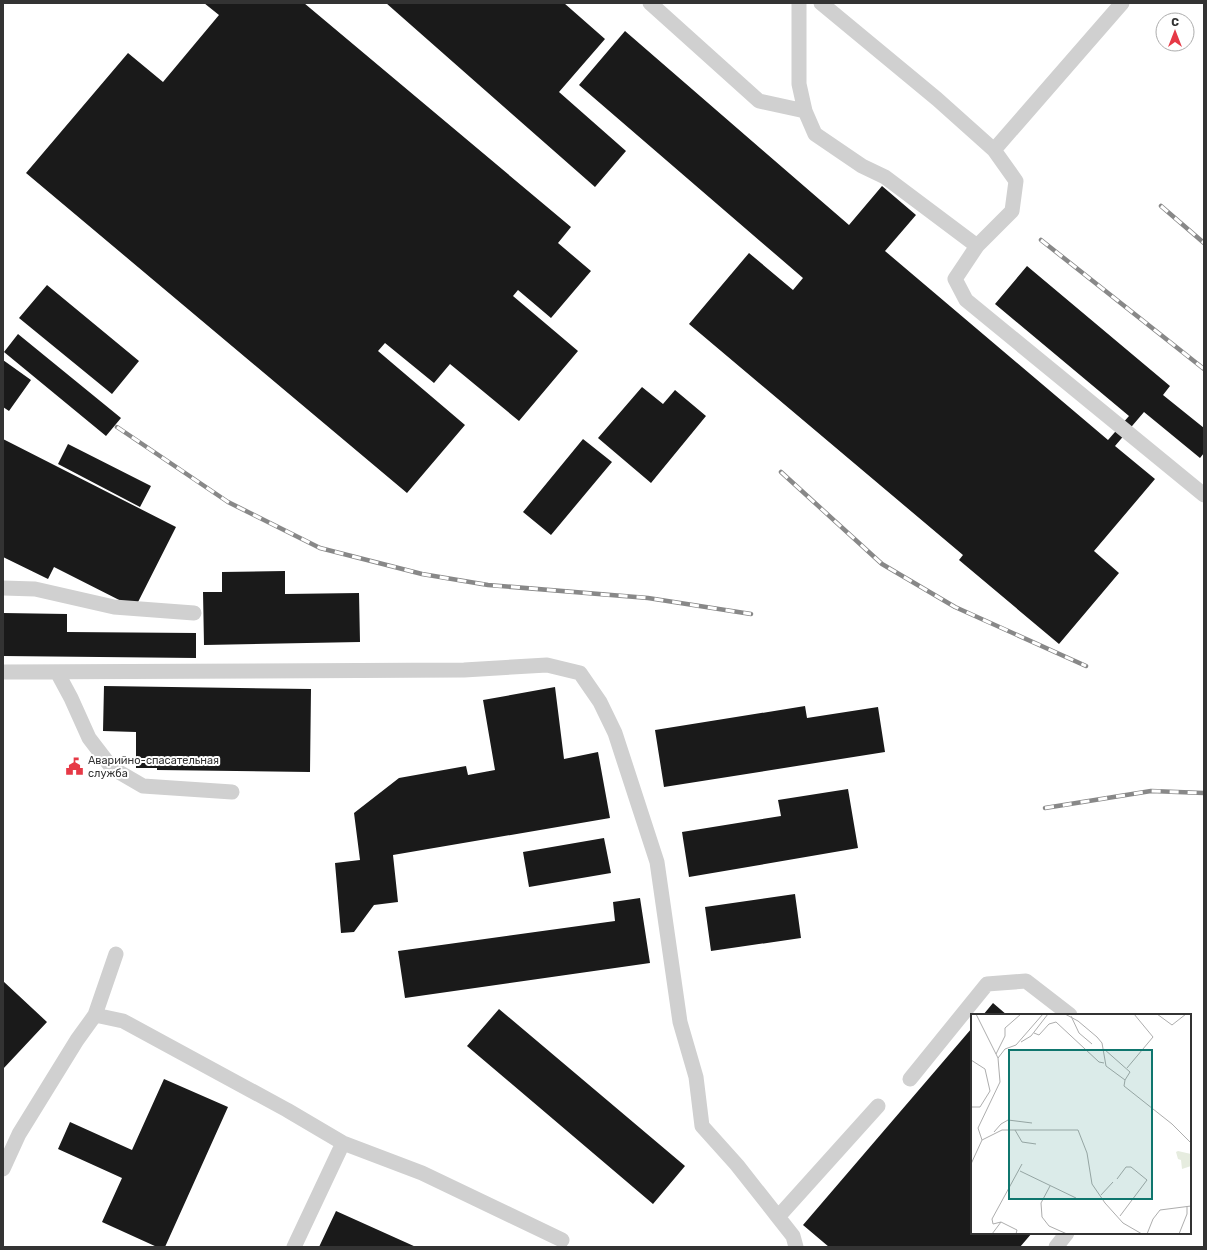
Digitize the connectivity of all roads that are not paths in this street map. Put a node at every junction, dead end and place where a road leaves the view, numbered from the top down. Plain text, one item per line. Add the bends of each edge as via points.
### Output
1 (650, 3) edge
2 (799, 3) edge
3 (821, 3) edge
4 (1122, 3) edge
5 (805, 111) junction
6 (994, 150) junction
7 (977, 246) junction
8 (1204, 495) edge
9 (3, 588) edge
10 (194, 613) dead end
11 (3, 672) edge
12 (57, 672) junction
13 (232, 792) dead end
14 (116, 954) dead end
15 (1069, 1014) edge
16 (95, 1015) junction
17 (910, 1079) dead end
18 (878, 1106) dead end
19 (343, 1143) junction
20 (3, 1169) edge
21 (778, 1217) junction
22 (1066, 1234) edge
23 (562, 1240) dead end
24 (294, 1247) edge
25 (796, 1247) edge
26 (1056, 1247) edge

1 - 5 lane via 759,101
2 - 5 lane via 799,84
3 - 6 lane via 937,98
4 - 6 lane
5 - 7 lane via 815,134 862,166 885,177
6 - 7 lane via 1016,181 1012,211
7 - 8 lane via 955,279 966,300
9 - 10 lane via 35,589 114,607
11 - 12 lane
12 - 13 lane via 88,738 112,768 143,786
12 - 21 lane via 464,670 547,665 580,673 600,702 615,732 657,862 680,1022 696,1077 702,1126
14 - 16 lane
15 - 17 lane via 1026,981 987,984
16 - 19 lane via 122,1021
16 - 20 lane via 19,1134
18 - 21 lane
19 - 23 lane via 422,1173
19 - 24 lane
21 - 25 lane via 793,1236
22 - 26 lane

